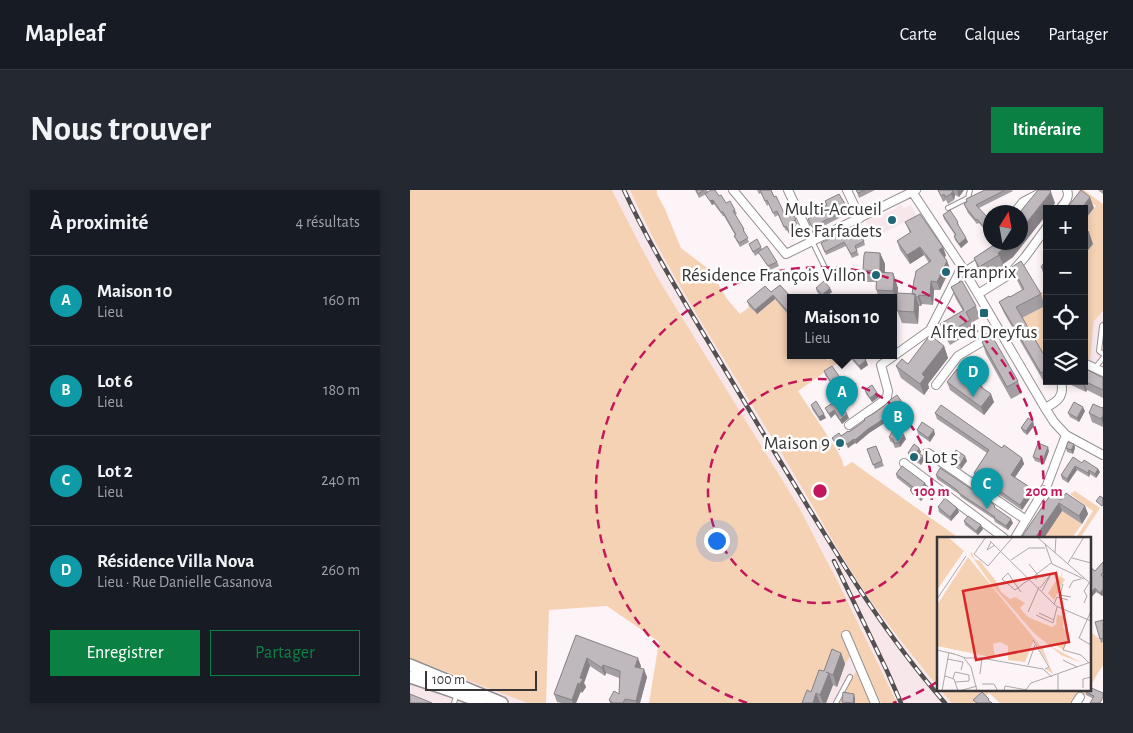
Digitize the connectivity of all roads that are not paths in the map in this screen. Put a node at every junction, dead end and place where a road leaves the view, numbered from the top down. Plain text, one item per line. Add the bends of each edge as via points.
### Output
1 (734, 190) edge
2 (788, 190) edge
3 (846, 190) edge
4 (970, 190) edge
5 (1046, 190) edge
6 (1067, 190) edge
7 (913, 191) edge
8 (1021, 205) edge
9 (1063, 205) edge
10 (948, 208) dead end
11 (860, 218) junction
12 (1043, 232) edge
13 (812, 242) junction
14 (989, 253) edge
15 (963, 270) junction
16 (829, 276) dead end
17 (978, 294) junction
18 (1103, 325) edge
19 (1000, 331) junction
20 (897, 354) edge
21 (1103, 354) edge
22 (1103, 358) edge
23 (891, 359) edge
24 (1088, 365) edge
25 (1094, 368) junction
26 (1103, 372) edge
27 (936, 385) dead end
28 (1062, 385) edge
29 (1045, 408) junction
30 (849, 426) dead end
31 (1066, 435) junction
32 (928, 453) dead end
33 (1103, 455) edge
34 (904, 463) dead end
35 (1026, 520) junction
36 (1003, 537) edge
37 (1016, 537) edge
38 (846, 635) dead end
39 (410, 665) edge
40 (410, 677) edge
41 (850, 677) dead end
42 (457, 694) edge
43 (483, 703) edge
44 (502, 703) edge
45 (836, 703) edge
46 (875, 703) edge

1 - 13 street via 786,254
2 - 13 street
3 - 11 street
4 - 10 lane via 968,198
5 - 8 street
6 - 9 street via 1068,198
7 - 11 street
7 - 15 street via 948,252
11 - 13 street
12 - 17 street via 1010,274
13 - 16 lane
14 - 15 street via 983,260
15 - 17 street
15 - 20 street via 930,330
17 - 19 street
18 - 21 lane via 1099,351
19 - 27 street via 958,356
19 - 29 street
22 - 25 lane
23 - 30 street via 881,366 887,397
24 - 25 street
25 - 26 street
28 - 29 street via 1059,398
29 - 31 street
31 - 33 street
31 - 35 street via 1047,486
32 - 35 street
34 - 36 street
35 - 37 street
38 - 46 street
39 - 42 main road
40 - 42 main road
41 - 45 lane
42 - 43 main road
42 - 44 main road

